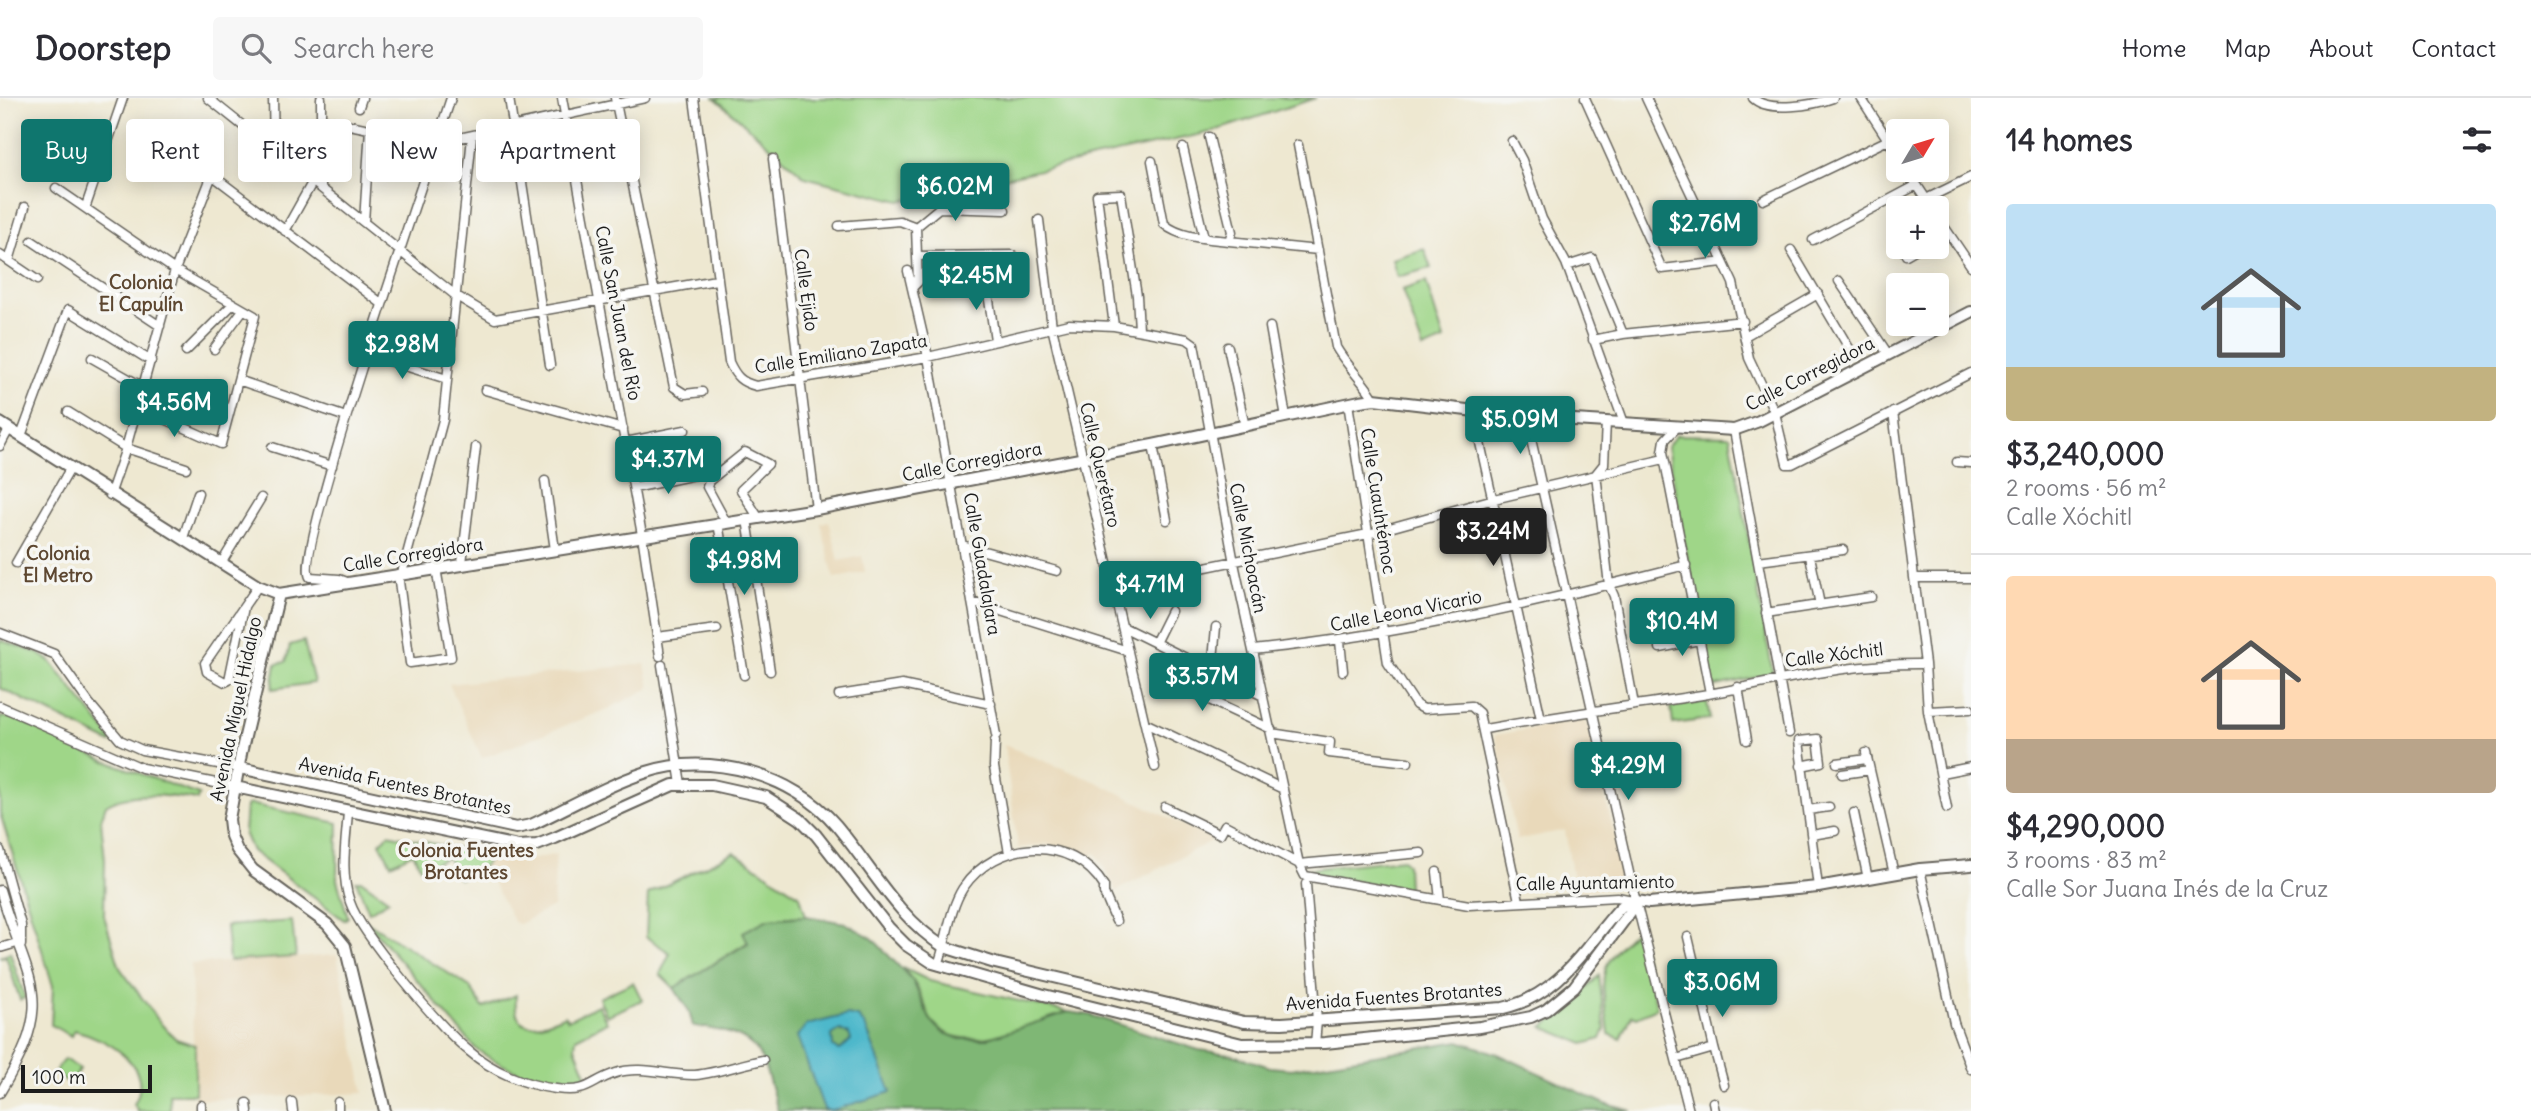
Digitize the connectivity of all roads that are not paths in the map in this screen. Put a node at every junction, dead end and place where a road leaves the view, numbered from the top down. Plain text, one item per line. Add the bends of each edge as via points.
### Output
1 (123, 98) edge
2 (208, 98) edge
3 (273, 98) edge
4 (321, 98) edge
5 (451, 98) edge
6 (509, 98) edge
7 (562, 98) edge
8 (645, 98) edge
9 (694, 98) edge
10 (1585, 98) edge
11 (1646, 98) edge
12 (1753, 98) edge
13 (1832, 98) edge
14 (1861, 98) edge
15 (615, 102) edge
16 (566, 117) junction
17 (273, 119) edge
18 (321, 119) edge
19 (444, 119) edge
20 (512, 119) edge
21 (557, 119) edge
22 (238, 121) edge
23 (476, 136) edge
24 (472, 137) junction
25 (1209, 137) dead end
26 (1886, 137) edge
27 (462, 139) edge
28 (1512, 141) dead end
29 (1886, 141) edge
30 (1298, 145) dead end
31 (1183, 148) dead end
32 (773, 159) dead end
33 (1152, 161) dead end
34 (1971, 177) edge
35 (367, 182) edge
36 (423, 182) edge
37 (522, 182) edge
38 (1915, 182) edge
39 (317, 183) joint
40 (1917, 185) junction
41 (56, 188) dead end
42 (1924, 196) edge
43 (1932, 196) edge
44 (1763, 200) dead end
45 (86, 206) junction
46 (25, 207) dead end
47 (1005, 210) dead end
48 (1039, 220) dead end
49 (364, 222) junction
50 (839, 226) dead end
51 (916, 228) junction
52 (285, 230) junction
53 (1949, 234) edge
54 (1204, 238) junction
55 (1813, 240) dead end
56 (32, 241) dead end
57 (1229, 241) junction
58 (1318, 250) junction
59 (1791, 250) dead end
60 (401, 251) junction
61 (0, 255) edge
62 (917, 256) junction
63 (1013, 256) dead end
64 (9, 261) junction
65 (1723, 262) junction
66 (1567, 266) junction
67 (1971, 266) edge
68 (176, 270) junction
69 (908, 271) dead end
70 (37, 280) dead end
71 (716, 280) junction
72 (986, 280) dead end
73 (1839, 281) dead end
74 (912, 288) junction
75 (655, 291) junction
76 (1818, 294) junction
77 (455, 295) junction
78 (599, 301) junction
79 (381, 303) junction
80 (233, 304) junction
81 (243, 310) junction
82 (541, 312) junction
83 (1971, 312) edge
84 (1743, 321) junction
85 (160, 326) junction
86 (1114, 326) junction
87 (1052, 327) junction
88 (1270, 327) dead end
89 (1139, 330) junction
90 (1623, 334) junction
91 (1745, 336) junction
92 (995, 340) junction
93 (1593, 340) junction
94 (1228, 347) dead end
95 (1196, 348) joint
96 (215, 349) dead end
97 (186, 351) dead end
98 (366, 354) junction
99 (1852, 354) dead end
100 (1888, 354) junction
101 (928, 357) junction
102 (92, 358) dead end
103 (151, 361) junction
104 (550, 365) dead end
105 (1971, 373) edge
106 (447, 379) junction
107 (802, 379) junction
108 (238, 380) junction
109 (144, 387) junction
110 (485, 390) dead end
111 (702, 392) dead end
112 (1374, 400) junction
113 (1348, 403) junction
114 (138, 407) junction
115 (1473, 411) junction
116 (68, 412) dead end
117 (1894, 412) junction
118 (1775, 413) junction
119 (346, 417) junction
120 (1286, 417) junction
121 (1526, 417) junction
122 (1606, 422) junction
123 (1624, 423) junction
124 (5, 426) edge
125 (1245, 427) junction
126 (1677, 427) junction
127 (623, 429) junction
128 (685, 430) dead end
129 (1734, 430) junction
130 (1211, 433) junction
131 (21, 436) junction
132 (626, 442) junction
133 (1153, 445) junction
134 (0, 446) edge
135 (272, 447) dead end
136 (476, 447) dead end
137 (127, 448) junction
138 (1082, 459) junction
139 (1664, 459) junction
140 (1957, 462) dead end
141 (1971, 463) edge
142 (332, 466) junction
143 (186, 468) dead end
144 (70, 469) junction
145 (1596, 474) junction
146 (695, 475) dead end
147 (545, 481) dead end
148 (951, 484) junction
149 (634, 488) junction
150 (1541, 488) junction
151 (198, 493) dead end
152 (110, 495) junction
153 (261, 498) dead end
154 (1494, 499) junction
155 (816, 509) junction
156 (753, 518) junction
157 (1167, 520) dead end
158 (722, 523) junction
159 (1368, 534) junction
160 (642, 535) junction
161 (183, 538) junction
162 (962, 545) junction
163 (555, 550) junction
164 (1843, 550) dead end
165 (1810, 556) junction
166 (1758, 561) junction
167 (222, 562) junction
168 (16, 563) dead end
169 (1234, 563) junction
170 (462, 564) junction
171 (1686, 565) junction
172 (436, 568) junction
173 (1057, 570) dead end
174 (400, 573) junction
175 (1915, 578) junction
176 (1971, 578) edge
177 (350, 583) junction
178 (1609, 585) junction
179 (258, 586) junction
180 (1113, 586) junction
181 (279, 594) junction
182 (1566, 595) junction
183 (1871, 597) dead end
184 (972, 602) junction
185 (1820, 605) junction
186 (244, 607) junction
187 (1515, 607) junction
188 (1171, 611) dead end
189 (1766, 613) junction
190 (1123, 627) junction
191 (1216, 627) dead end
192 (717, 629) dead end
193 (0, 633) edge
194 (1382, 633) junction
195 (657, 637) junction
196 (1699, 640) junction
197 (1340, 641) junction
198 (1155, 643) junction
199 (1660, 648) dead end
200 (1253, 650) junction
201 (1128, 651) junction
202 (1926, 664) junction
203 (770, 671) dead end
204 (1212, 671) junction
205 (1343, 671) dead end
206 (744, 675) dead end
207 (1156, 675) dead end
208 (1777, 678) junction
209 (1738, 687) junction
210 (1710, 693) junction
211 (839, 695) dead end
212 (1263, 696) junction
213 (991, 704) junction
214 (1634, 705) junction
215 (2, 708) edge
216 (1970, 709) edge
217 (1592, 710) junction
218 (1928, 712) junction
219 (1541, 719) junction
220 (1145, 723) junction
221 (1485, 729) junction
222 (1271, 731) junction
223 (1789, 733) dead end
224 (1747, 740) dead end
225 (1408, 762) dead end
226 (1838, 762) dead end
227 (678, 765) junction
228 (1801, 766) dead end
229 (1155, 767) dead end
230 (1971, 767) edge
231 (240, 768) junction
232 (1870, 770) junction
233 (1941, 773) junction
234 (1842, 774) dead end
235 (681, 784) junction
236 (235, 787) junction
237 (1283, 789) junction
238 (1165, 807) dead end
239 (1829, 807) dead end
240 (1947, 808) dead end
241 (427, 810) junction
242 (1808, 810) junction
243 (348, 812) junction
244 (1854, 813) dead end
245 (423, 827) junction
246 (1835, 831) dead end
247 (1812, 835) junction
248 (0, 850) edge
249 (1009, 852) junction
250 (1421, 853) dead end
251 (1299, 864) junction
252 (1971, 865) edge
253 (1920, 869) junction
254 (1437, 872) dead end
255 (1894, 874) junction
256 (1868, 878) junction
257 (1305, 880) junction
258 (1818, 887) junction
259 (0, 890) edge
260 (1440, 900) junction
261 (1636, 900) junction
262 (1519, 901) junction
263 (1116, 921) dead end
264 (1688, 937) dead end
265 (20, 945) junction
266 (944, 947) junction
267 (0, 948) edge
268 (938, 965) junction
269 (1494, 1009) junction
270 (1317, 1021) junction
271 (1496, 1025) junction
272 (1315, 1044) junction
273 (1714, 1048) junction
274 (1676, 1059) junction
275 (763, 1060) dead end
276 (1971, 1069) edge
277 (1724, 1085) dead end
278 (0, 1093) edge
279 (385, 1111) edge
280 (1689, 1111) edge

1 - 45 street
2 - 22 street
3 - 17 street
4 - 18 street
5 - 19 street
6 - 20 street
7 - 16 street, Calle San Juan del Río
8 - 15 street
9 - 71 street
10 - 65 street via 1662,269
11 - 65 street
12 - 13 street via 1761,104 1801,106
14 - 26 street
15 - 16 street
15 - 75 street
16 - 21 street
16 - 78 street, Calle San Juan del Río
23 - 24 street
24 - 27 street
24 - 77 street
25 - 57 street via 1232,232
28 - 66 street via 1542,219
29 - 44 street
30 - 58 street
31 - 54 street
32 - 107 street, Calle Ejido
33 - 54 street via 1164,224
34 - 43 street
35 - 49 street
36 - 60 street
37 - 82 street
38 - 40 street
39 - 49 street
39 - 52 street
40 - 42 street
40 - 55 street
41 - 45 street
45 - 68 street
46 - 64 street
47 - 51 street via 939,208
48 - 87 street, Calle Querétaro
49 - 60 street
50 - 51 street via 900,221
51 - 62 street
52 - 68 street via 212,175
52 - 79 street
53 - 67 street
54 - 57 street
56 - 85 street
57 - 58 street
58 - 112 street via 1336,347
59 - 76 street
60 - 77 street
60 - 79 street
61 - 64 street
62 - 63 street
62 - 74 street via 918,282
64 - 70 street
65 - 84 street
66 - 90 street via 1592,258
66 - 93 street
68 - 80 street
68 - 85 street
69 - 74 street, Calle Guadalajara
71 - 75 street
71 - 107 street, Calle Emiliano Zapata via 729,362 736,376 756,386
72 - 92 street
73 - 100 street
74 - 101 street, Calle Guadalajara
75 - 78 street
75 - 111 street via 674,387 685,394
76 - 91 street
76 - 99 street
77 - 82 street via 495,319
77 - 106 street
78 - 82 street
78 - 127 street, Calle San Juan del Río
79 - 98 street
80 - 81 street
80 - 97 street
81 - 96 street
81 - 108 street via 255,316
82 - 104 street
83 - 100 street, Calle Corregidora
84 - 90 street
84 - 91 street
85 - 103 street
86 - 87 street, Calle Emiliano Zapata
86 - 89 street, Calle Emiliano Zapata
86 - 89 street via 1097,195 1121,194
87 - 92 street, Calle Emiliano Zapata
87 - 138 street, Calle Querétaro
88 - 120 street
89 - 95 street, Calle Emiliano Zapata via 1187,339
90 - 93 street
91 - 118 street via 1753,369
92 - 101 street, Calle Emiliano Zapata
93 - 123 street
94 - 125 street
95 - 130 street, Calle Michoacán
98 - 106 street
98 - 119 street
100 - 118 street, Calle Corregidora
101 - 107 street, Calle Emiliano Zapata
101 - 148 street, Calle Guadalajara
102 - 109 street
103 - 109 street
103 - 131 street via 68,310
105 - 117 street
106 - 174 street via 443,420
107 - 155 street, Calle Ejido
108 - 114 street via 221,444
108 - 119 street
109 - 114 street
110 - 127 street
112 - 113 street, Calle Corregidora
112 - 115 street, Calle Corregidora
113 - 120 street, Calle Corregidora
113 - 159 street, Calle Cuauhtémoc
114 - 137 street
115 - 121 street, Calle Corregidora
115 - 154 street
116 - 137 street
117 - 118 street via 1792,464 1785,460
117 - 175 street
118 - 129 street, Calle Corregidora
119 - 142 street
120 - 125 street, Calle Corregidora
121 - 122 street, Calle Corregidora
121 - 150 street
122 - 123 street, Calle Corregidora
122 - 145 street via 1604,464
123 - 126 street, Calle Corregidora
124 - 131 street, Calle Corregidora
124 - 134 street
125 - 130 street, Calle Corregidora
126 - 129 street, Calle Corregidora
126 - 139 street via 1665,440
127 - 132 street, Calle San Juan del Río
128 - 132 street
129 - 166 street
130 - 133 street, Calle Corregidora
130 - 169 street, Calle Michoacán
131 - 144 street, Calle Corregidora
132 - 149 street, Calle San Juan del Río
133 - 138 street, Calle Corregidora
133 - 157 street
135 - 142 street
136 - 170 street
137 - 143 street
137 - 152 street
138 - 148 street, Calle Corregidora
138 - 180 street, Calle Querétaro
139 - 145 street
139 - 171 street
140 - 141 street
142 - 177 street via 307,574
144 - 152 street, Calle Corregidora
144 - 168 street
145 - 150 street
145 - 178 street
146 - 149 street
147 - 163 street
148 - 155 street, Calle Corregidora
148 - 162 street, Calle Guadalajara
149 - 160 street, Calle San Juan del Río
150 - 154 street
150 - 182 street
151 - 161 street
152 - 161 street, Calle Corregidora
153 - 167 street
154 - 159 street
154 - 187 street
155 - 156 street, Calle Corregidora
156 - 158 street, Calle Corregidora
156 - 158 street via 741,490 768,464 745,452 707,487
156 - 203 street
158 - 160 street, Calle Corregidora
158 - 206 street
159 - 169 street
159 - 194 street, Calle Cuauhtémoc
160 - 163 street, Calle Corregidora
160 - 195 street, Calle San Juan del Río
161 - 167 street, Calle Corregidora
162 - 173 street
162 - 184 street, Calle Guadalajara
163 - 170 street, Calle Corregidora
164 - 165 street
165 - 166 street
165 - 185 street
166 - 189 street
167 - 179 street, Calle Corregidora
169 - 180 street
169 - 200 street, Calle Michoacán
170 - 172 street, Calle Corregidora
171 - 178 street, Calle Leona Vicario
171 - 196 street
172 - 174 street, Calle Corregidora
172 - 174 street via 452,657 410,663
174 - 177 street, Calle Corregidora
175 - 176 street
175 - 202 street
177 - 181 street, Calle Corregidora
178 - 182 street, Calle Leona Vicario
178 - 214 street
179 - 181 street, Calle Corregidora
179 - 186 street
180 - 190 street, Calle Querétaro
181 - 231 street, Avenida Miguel Hidalgo
182 - 187 street, Calle Leona Vicario
182 - 217 street
183 - 185 street
184 - 201 street
184 - 213 street, Calle Guadalajara
185 - 189 street
186 - 186 street via 229,680 225,682 204,668
187 - 194 street, Calle Leona Vicario
187 - 219 street
188 - 198 street
189 - 208 street
190 - 198 street
190 - 201 street, Calle Querétaro
191 - 204 street
192 - 195 street
193 - 231 street, Avenida Fuentes Brotantes via 54,654 120,740 142,750
194 - 197 street, Calle Leona Vicario
194 - 221 street, Calle Cuauhtémoc via 1393,672 1416,705 1424,709 1471,706
195 - 227 street, Calle San Juan del Río
196 - 199 street
196 - 210 street
197 - 200 street, Calle Leona Vicario
197 - 205 street
198 - 204 street
200 - 212 street, Calle Michoacán
201 - 220 street, Calle Querétaro
202 - 208 street, Calle Xóchitl via 1874,663
202 - 218 street
204 - 212 street
207 - 222 street
208 - 209 street, Calle Xóchitl
208 - 223 street
209 - 210 street, Calle Xóchitl
209 - 224 street
210 - 214 street, Calle Xóchitl
211 - 213 street via 902,685
212 - 222 street, Calle Michoacán
213 - 249 street, Calle Guadalajara via 994,767
214 - 217 street, Calle Xóchitl
215 - 236 street, Avenida Fuentes Brotantes via 142,768
216 - 218 street
217 - 219 street, Calle Xóchitl
217 - 261 street
218 - 233 street
219 - 221 street, Calle Xóchitl
220 - 229 street, Calle Querétaro
220 - 237 street
221 - 262 street
222 - 225 street via 1330,743 1329,753
222 - 237 street, Calle Michoacán
226 - 232 street via 1867,756
227 - 235 street, Calle San Juan del Río
227 - 241 street, Avenida Fuentes Brotantes via 646,772 516,828
227 - 266 street, Avenida Fuentes Brotantes via 750,772 806,799 835,824 913,925
228 - 242 street
230 - 233 street
231 - 236 street, Avenida Miguel Hidalgo
231 - 241 street, Avenida Fuentes Brotantes
232 - 234 street
232 - 255 street
233 - 240 street
235 - 245 street, Avenida Fuentes Brotantes via 664,787 537,845 518,846
235 - 268 street, Avenida Fuentes Brotantes via 729,787 784,807 816,835 889,928
236 - 243 street, Avenida Fuentes Brotantes
236 - 279 street, Avenida Miguel Hidalgo via 229,819 242,860 327,924 345,946
237 - 251 street, Calle Michoacán
238 - 251 street via 1220,834 1225,825
239 - 242 street
241 - 245 street
242 - 247 street
243 - 245 street, Avenida Fuentes Brotantes
243 - 275 street via 344,881 356,916 440,1020 468,1051 494,1069 524,1081 574,1090 592,1087 616,1073 696,1075
244 - 256 street
246 - 247 street
247 - 258 street
248 - 265 street via 22,925
249 - 263 street via 1047,849 1080,859 1104,886
249 - 266 street via 964,887
250 - 251 street
251 - 257 street, Calle Michoacán
252 - 253 street, Calle Ayuntamiento
253 - 255 street, Calle Ayuntamiento
253 - 276 street via 1954,1023
254 - 260 street
255 - 256 street, Calle Ayuntamiento
256 - 258 street, Calle Ayuntamiento
257 - 260 street, Calle Ayuntamiento
257 - 270 street, Calle Michoacán
258 - 261 street, Calle Ayuntamiento via 1649,903
259 - 265 street
260 - 262 street, Calle Ayuntamiento via 1469,905
261 - 262 street, Calle Ayuntamiento
261 - 269 street, Avenida Fuentes Brotantes via 1623,904 1549,989 1522,1004
261 - 271 street, Avenida Fuentes Brotantes via 1566,995 1531,1017
261 - 274 street
264 - 273 street
265 - 267 street
265 - 278 street via 33,982 33,1025
266 - 268 street
266 - 270 street, Avenida Fuentes Brotantes via 1223,1019 1263,1024
268 - 272 street, Avenida Fuentes Brotantes via 1242,1044
269 - 270 street, Avenida Fuentes Brotantes
269 - 271 street
270 - 272 street, Calle Michoacán
271 - 272 street, Avenida Fuentes Brotantes
273 - 274 street
273 - 277 street
274 - 280 street

